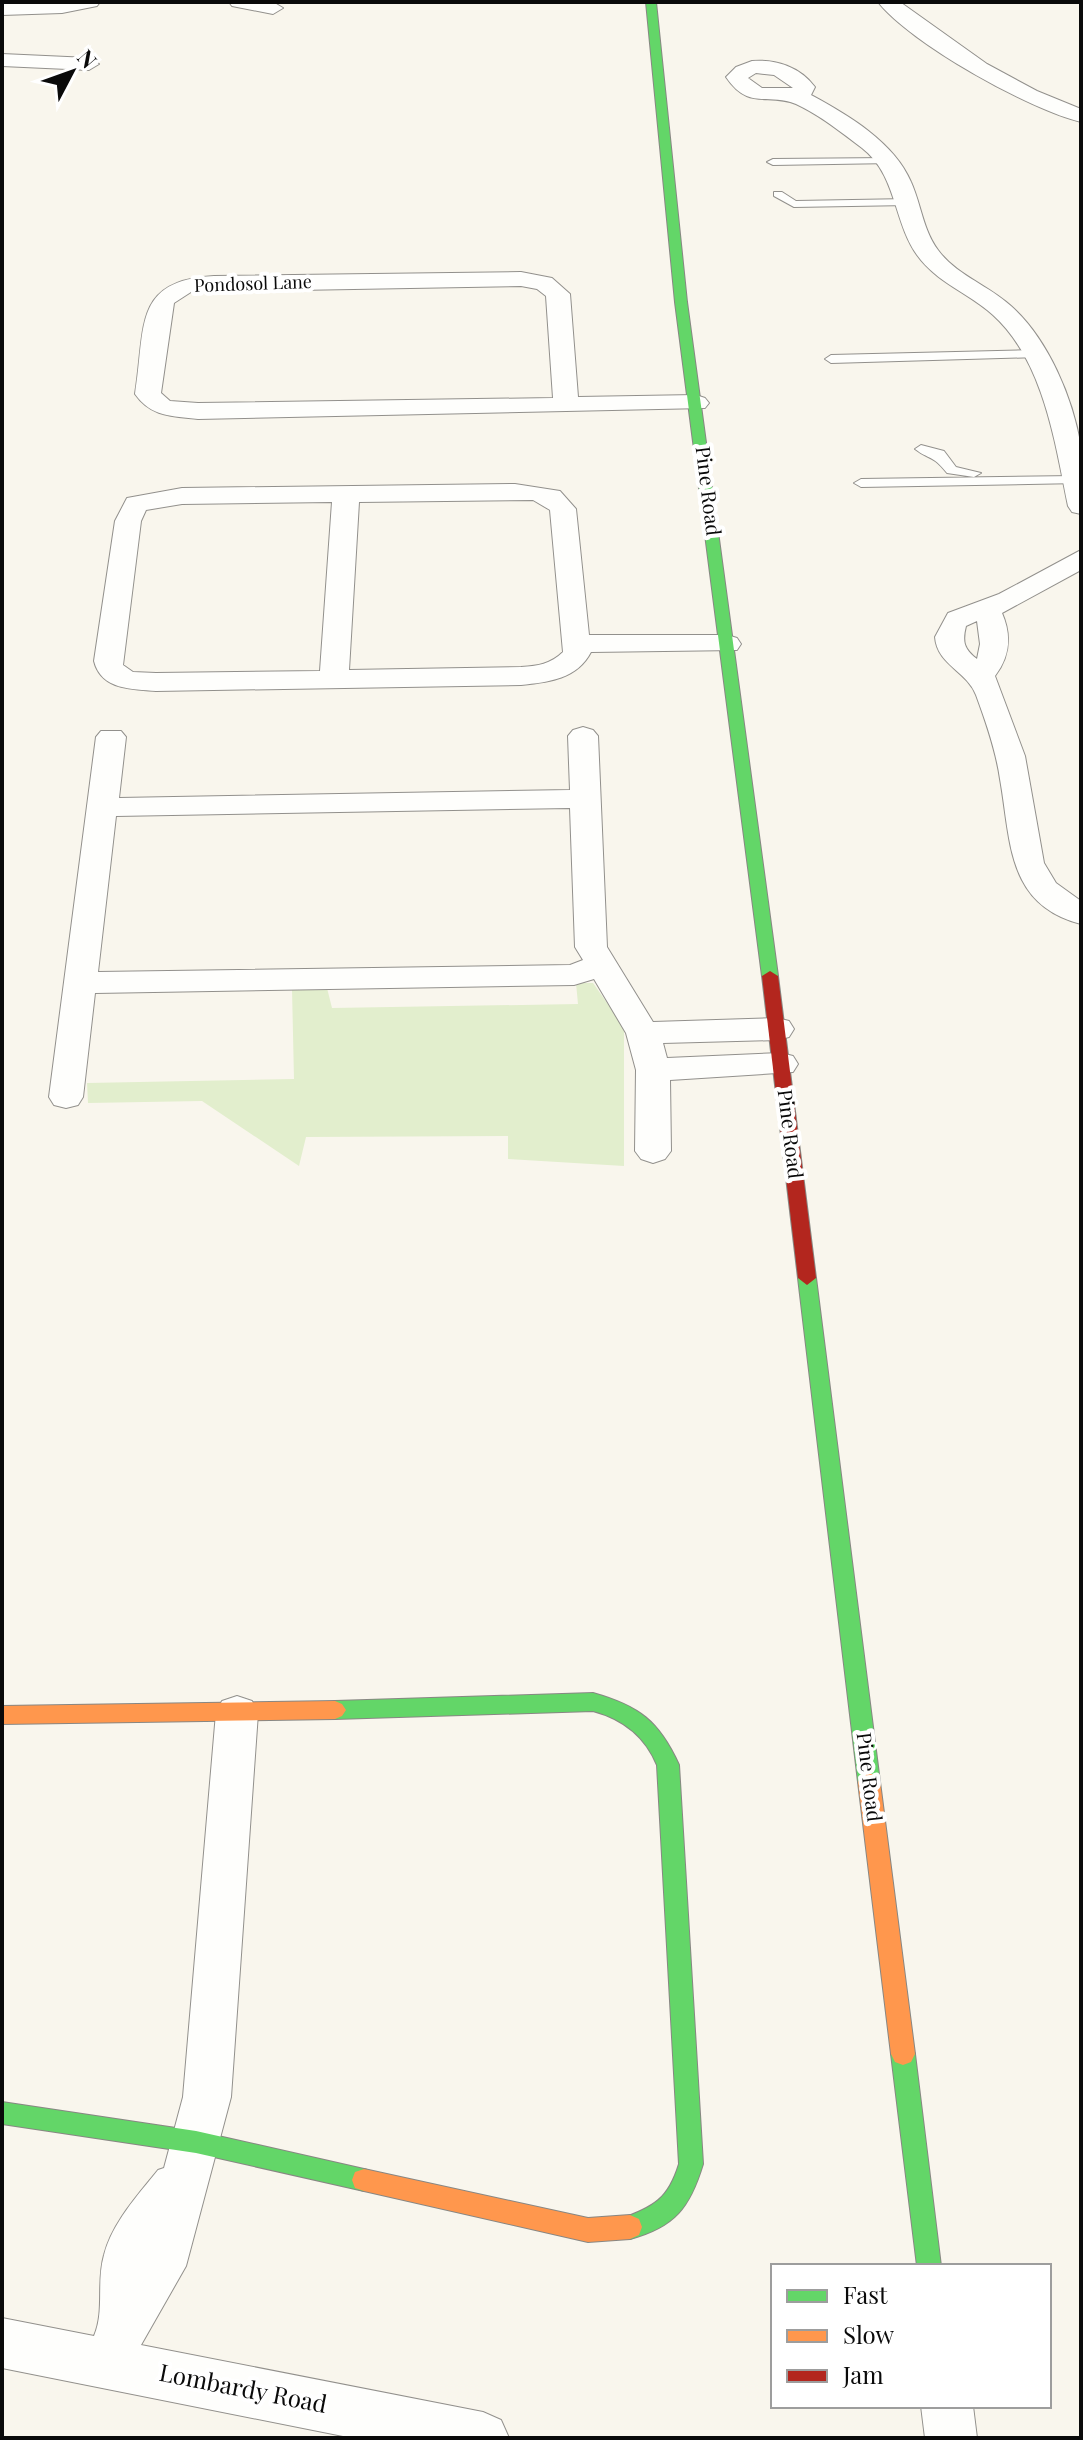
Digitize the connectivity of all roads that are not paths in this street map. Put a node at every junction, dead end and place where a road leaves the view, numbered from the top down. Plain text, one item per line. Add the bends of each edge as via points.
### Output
1 (239, 2) edge
2 (651, 2) edge
3 (888, 2) edge
4 (86, 3) edge
5 (273, 8) dead end
6 (2, 9) edge
7 (2, 60) edge
8 (89, 64) dead end
9 (799, 98) dead end
10 (1081, 116) edge
11 (889, 161) junction
12 (773, 162) dead end
13 (778, 194) dead end
14 (909, 202) junction
15 (1034, 354) junction
16 (831, 359) dead end
17 (696, 403) junction
18 (566, 405) junction
19 (921, 449) dead end
20 (1074, 474) junction
21 (861, 483) dead end
22 (346, 495) junction
23 (1081, 506) edge
24 (1081, 558) edge
25 (986, 610) junction
26 (726, 631) junction
27 (574, 633) junction
28 (981, 675) junction
29 (334, 677) junction
30 (583, 736) dead end
31 (111, 737) dead end
32 (585, 799) junction
33 (102, 807) junction
34 (1081, 914) edge
35 (600, 965) junction
36 (80, 983) junction
37 (777, 1029) junction
38 (643, 1033) junction
39 (781, 1064) junction
40 (653, 1070) junction
41 (66, 1097) dead end
42 (653, 1151) dead end
43 (237, 1713) junction
44 (2, 1715) edge
45 (2, 2113) edge
46 (190, 2158) junction
47 (929, 2264) edge
48 (2, 2343) edge
49 (116, 2344) junction
50 (947, 2408) edge
51 (483, 2438) edge
52 (951, 2438) edge

1 - 5 street
2 - 17 street, Pine Road
3 - 10 street via 1011,86
4 - 6 street
7 - 8 street
9 - 11 street
11 - 12 lane
11 - 14 street
13 - 14 lane via 794,204
14 - 15 street via 923,246 935,262 1000,309 1027,337
15 - 16 lane
15 - 20 street via 1066,436
17 - 18 street, Pondosol Lane
17 - 26 street, Pine Road
18 - 18 street, Pondosol Lane via 183,410 156,404 148,394 162,303 185,286 521,279 544,283 558,294
19 - 20 lane via 939,454 959,472
20 - 21 lane
20 - 23 street
22 - 27 street via 530,492 552,498 565,520
22 - 29 street
22 - 29 street via 182,496 136,504 128,521 108,661 120,678 137,681
24 - 25 street
25 - 28 street via 994,651
25 - 28 street via 955,621 950,639 958,661
26 - 27 street
26 - 37 street, Pine Road
27 - 29 street via 577,653 550,673
28 - 34 street via 1017,785 1027,864 1043,891
30 - 32 street
31 - 33 street
32 - 33 street
32 - 35 street via 591,947
33 - 36 street
35 - 36 street via 574,975
35 - 38 street
36 - 41 street
37 - 38 street
37 - 39 street, Pine Road
38 - 40 street
39 - 40 street
39 - 47 street, Pine Road
40 - 42 street
43 - 44 street
43 - 46 street via 212,2069
43 - 46 street via 593,1702 641,1719 661,1745 668,1765 691,2164 678,2203 645,2226 624,2231 588,2230
45 - 46 street
46 - 49 street via 161,2266
48 - 49 street, Lombardy Road
49 - 51 street, Lombardy Road
50 - 52 street

